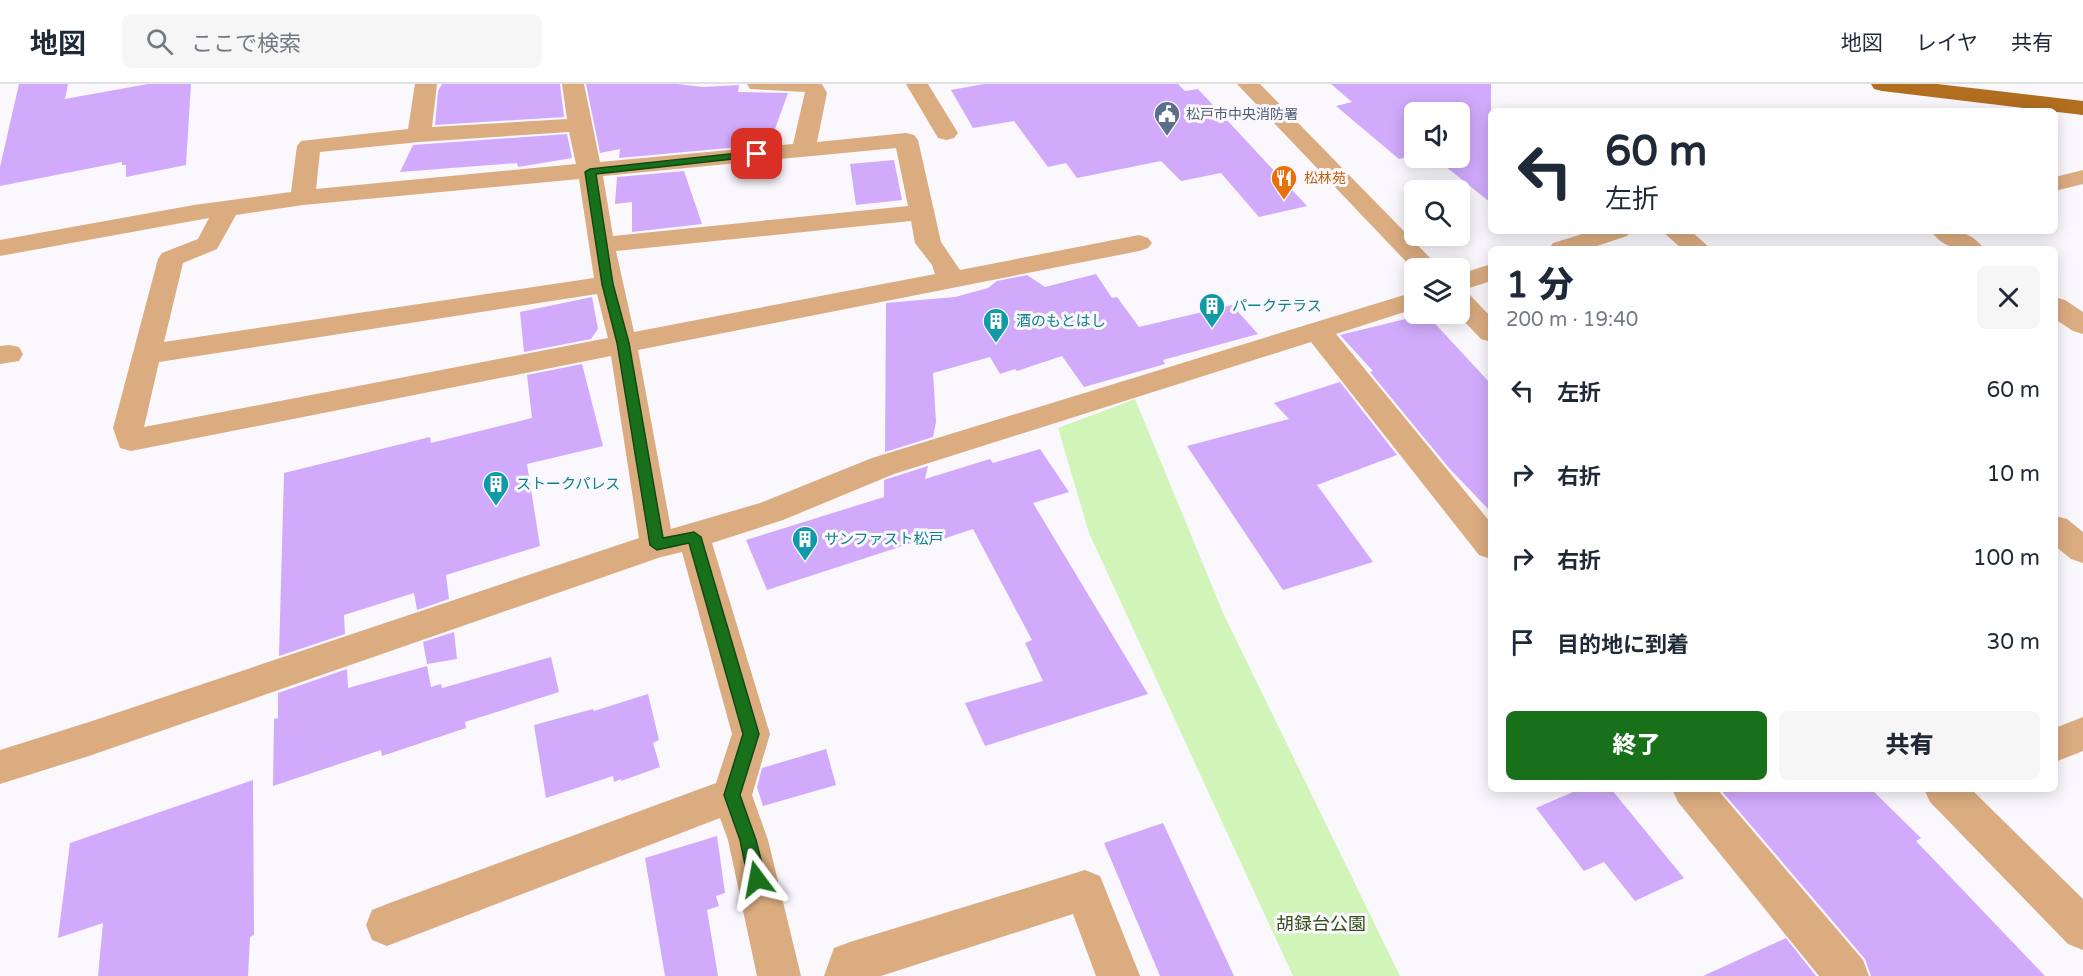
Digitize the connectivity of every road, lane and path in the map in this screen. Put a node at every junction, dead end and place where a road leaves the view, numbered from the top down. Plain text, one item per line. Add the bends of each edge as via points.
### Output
1 (426, 84) edge
2 (573, 84) edge
3 (758, 84) edge
4 (917, 84) edge
5 (1248, 84) edge
6 (1882, 84) edge
7 (2083, 108) edge
8 (579, 125) junction
9 (945, 133) dead end
10 (419, 135) junction
11 (804, 148) junction
12 (590, 172) junction
13 (2083, 177) edge
14 (2058, 183) edge
15 (303, 198) junction
16 (226, 208) junction
17 (920, 212) junction
18 (1609, 234) edge
19 (1679, 234) edge
20 (1948, 234) edge
21 (1140, 243) dead end
22 (603, 245) junction
23 (1571, 246) edge
24 (1694, 246) edge
25 (1966, 246) edge
26 (0, 248) edge
27 (1417, 258) edge
28 (1488, 273) edge
29 (950, 278) junction
30 (1470, 279) edge
31 (608, 284) junction
32 (1404, 303) edge
33 (2058, 308) edge
34 (1470, 311) edge
35 (2083, 325) edge
36 (1488, 330) edge
37 (1318, 331) junction
38 (623, 343) junction
39 (148, 354) junction
40 (2058, 530) edge
41 (694, 537) junction
42 (1488, 542) edge
43 (657, 545) junction
44 (2083, 550) edge
45 (2083, 734) edge
46 (2058, 744) edge
47 (0, 767) edge
48 (1694, 792) edge
49 (1947, 792) edge
50 (732, 795) junction
51 (387, 925) dead end
52 (2083, 929) edge
53 (779, 976) edge
54 (846, 976) edge
55 (1118, 976) edge
56 (1847, 976) edge

1 - 10 street
2 - 8 street
3 - 11 street via 812,86 816,93
4 - 9 street
5 - 27 street
6 - 7 main road
8 - 10 street
8 - 12 street
10 - 15 street via 309,146
11 - 12 street
11 - 17 street via 906,140
12 - 15 street
12 - 22 street
13 - 14 street
15 - 16 street
16 - 26 street
16 - 39 street via 207,244 171,258
17 - 22 street
17 - 29 street via 928,243 945,264
18 - 23 street
19 - 24 street
20 - 25 street
21 - 29 street
22 - 31 street
28 - 30 street
29 - 38 street
31 - 38 street
31 - 39 street
32 - 37 street
33 - 35 street
34 - 36 street
37 - 41 street via 883,466 815,496
37 - 42 street
38 - 39 street via 131,440 128,428
38 - 43 street
40 - 44 street
41 - 43 street
41 - 50 street via 751,734
43 - 47 street
45 - 46 street
48 - 56 street
49 - 52 street
50 - 51 street
50 - 53 street via 748,840
54 - 55 street via 850,964 1085,890

